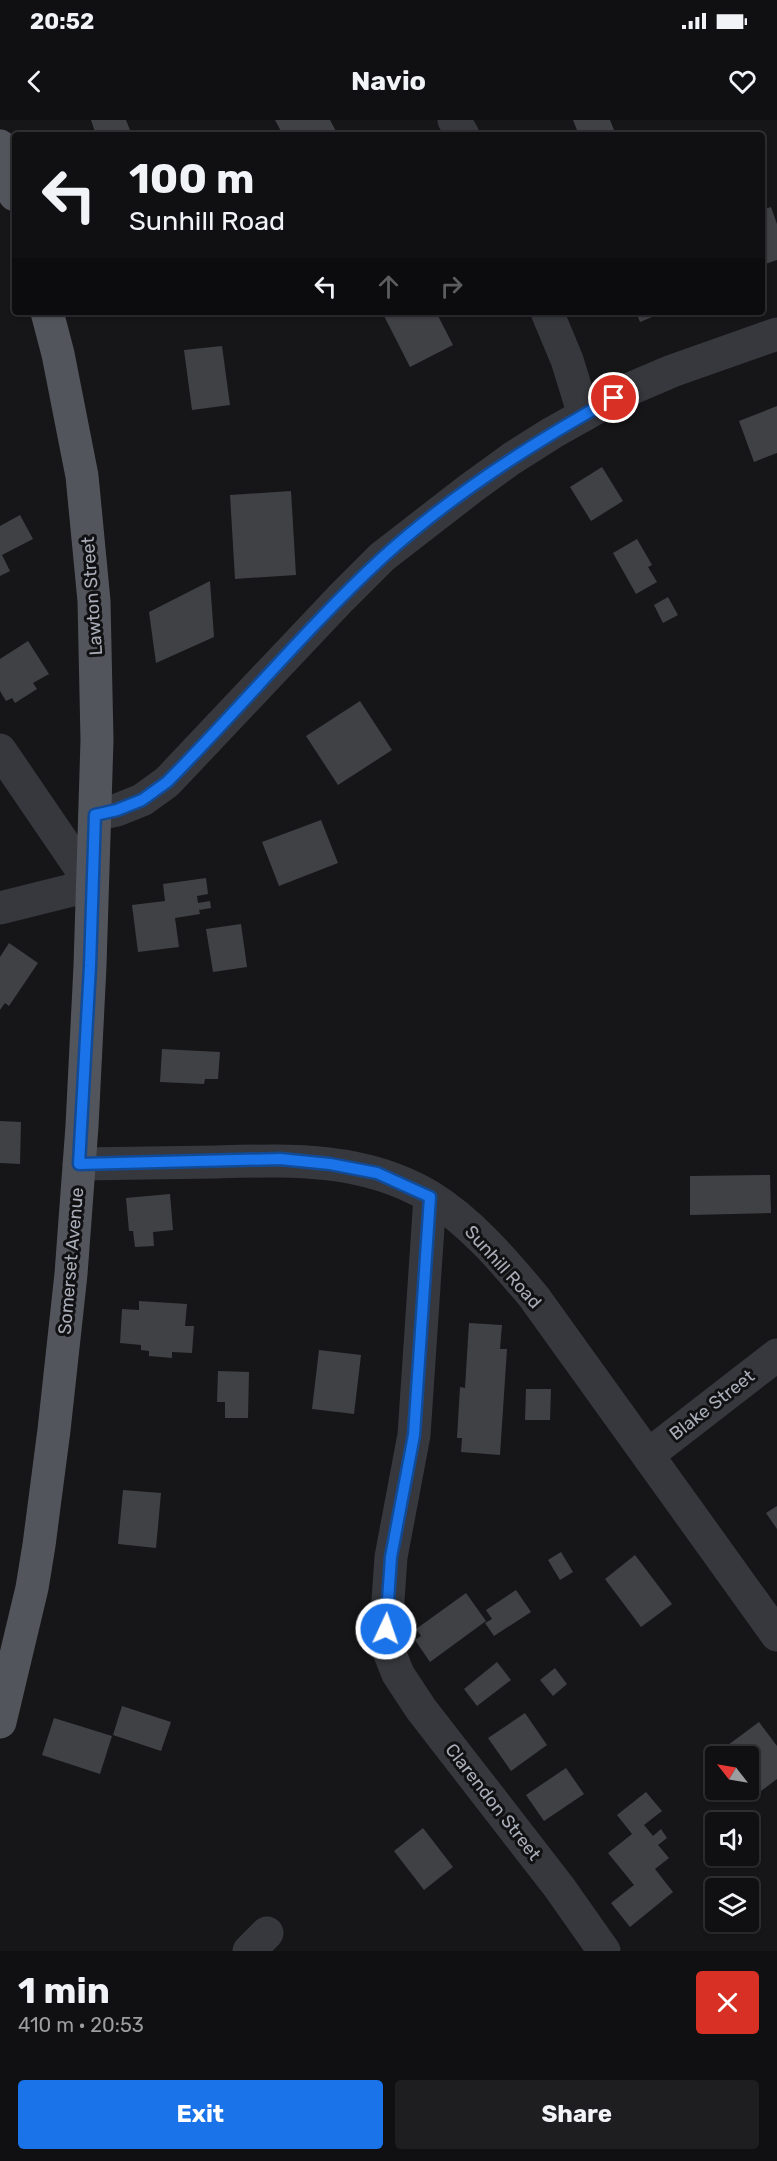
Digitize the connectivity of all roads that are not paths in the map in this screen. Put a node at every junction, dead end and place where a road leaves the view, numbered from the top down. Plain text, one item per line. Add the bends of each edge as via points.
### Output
1 (0, 146) edge
2 (12, 185) edge
3 (48, 315) edge
4 (548, 315) edge
5 (777, 334) edge
6 (584, 415) junction
7 (0, 750) edge
8 (95, 815) junction
9 (92, 885) junction
10 (0, 908) edge
11 (79, 1164) junction
12 (430, 1197) junction
13 (777, 1355) edge
14 (648, 1455) junction
15 (777, 1635) edge
16 (0, 1722) edge
17 (604, 1951) edge

1 - 2 main road
3 - 8 main road, Lawton Street via 82,476 94,601 98,740
4 - 6 street
5 - 6 street via 672,371
6 - 8 street via 511,459 382,557 167,782 142,800
7 - 9 street
8 - 9 main road, Lawton Street
9 - 10 street
9 - 11 main road, Somerset Avenue
11 - 12 street, Sunhill Road via 280,1159 377,1173
11 - 16 main road, Somerset Avenue via 71,1274 39,1545
12 - 14 street, Sunhill Road via 501,1258 534,1297
12 - 17 street, Clarendon Street via 414,1435 391,1557 388,1649 416,1702
13 - 14 street, Blake Street
14 - 15 street, Sunhill Road

